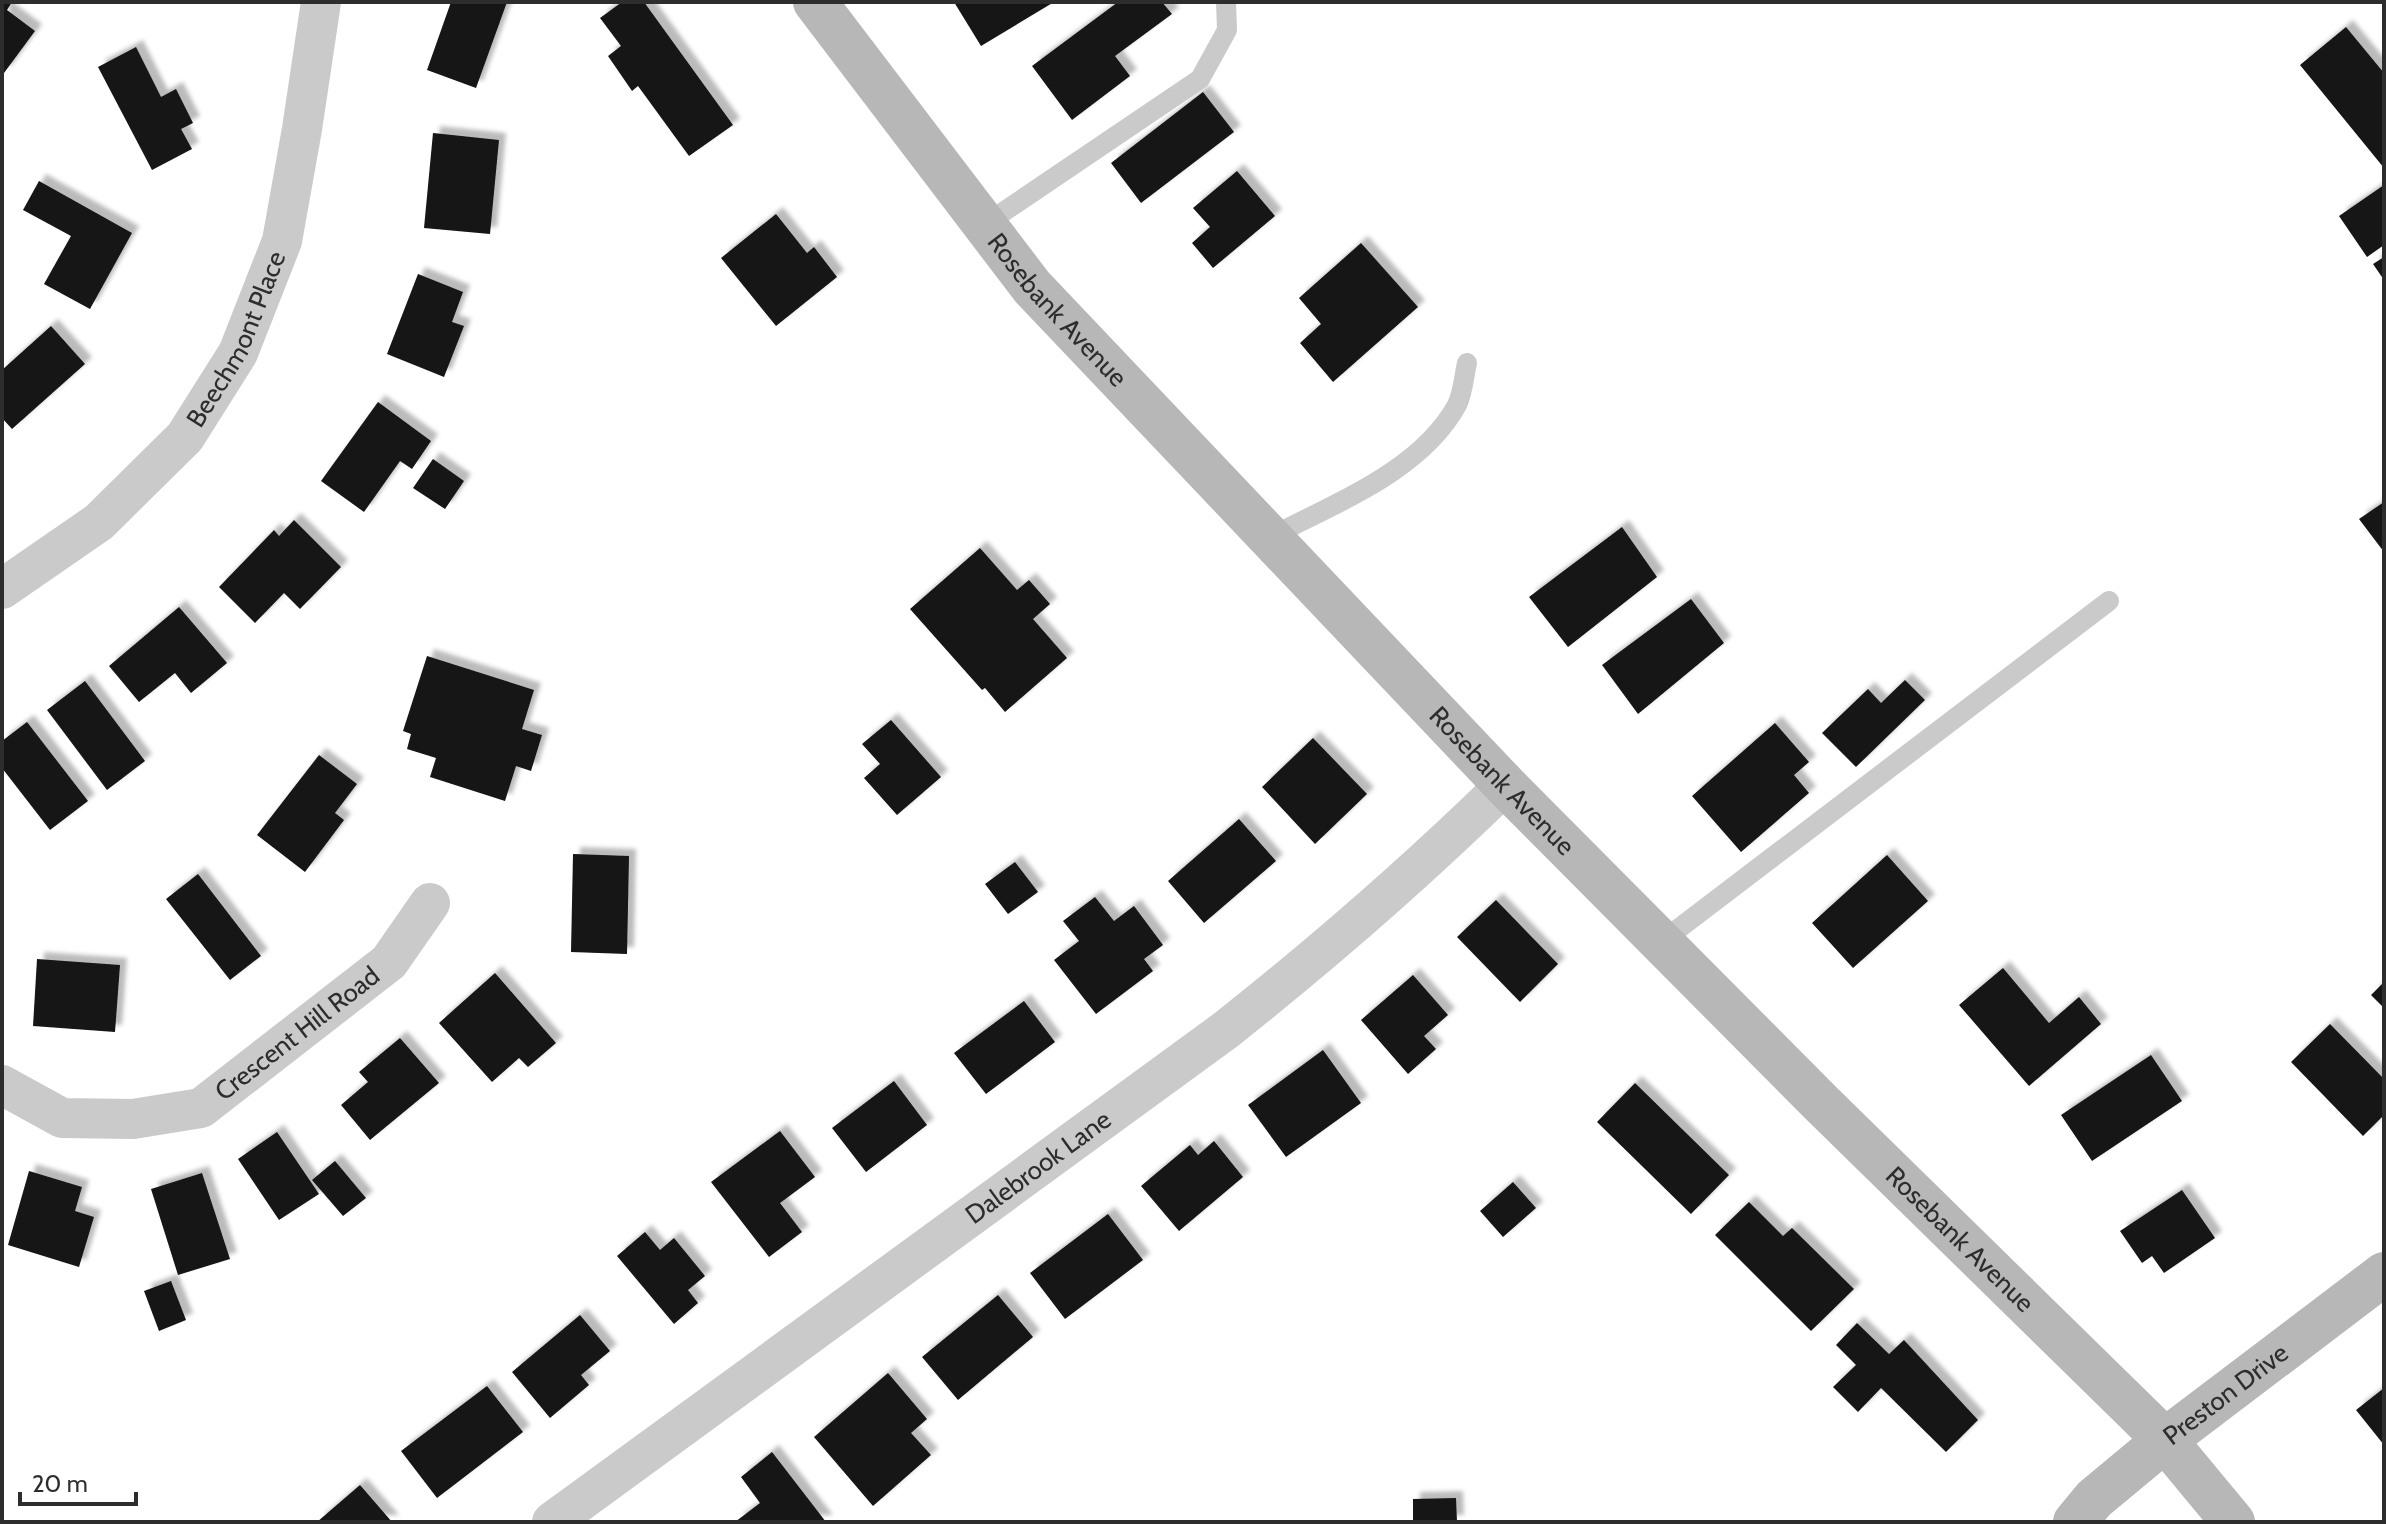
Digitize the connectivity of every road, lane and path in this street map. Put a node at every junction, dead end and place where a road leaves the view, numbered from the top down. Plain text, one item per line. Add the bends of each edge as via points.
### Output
1 (321, 2) edge
2 (815, 2) edge
3 (1226, 2) edge
4 (984, 225) junction
5 (1467, 363) dead end
6 (1269, 538) junction
7 (2, 589) edge
8 (2109, 601) dead end
9 (1505, 785) junction
10 (430, 903) dead end
11 (1661, 942) junction
12 (2, 1085) edge
13 (2384, 1274) edge
14 (2165, 1440) junction
15 (552, 1522) edge
16 (2075, 1522) edge
17 (2233, 1522) edge

1 - 7 street, Beechmont Place via 282,241 238,353 174,448 99,522
2 - 4 street, Rosebank Avenue
3 - 4 lane via 1227,30 1200,79
4 - 6 street, Rosebank Avenue via 1032,287
5 - 6 lane via 1458,403 1432,440 1399,469
6 - 9 street, Rosebank Avenue
8 - 11 lane
9 - 11 street, Rosebank Avenue
9 - 15 street, Dalebrook Lane via 1401,885 1227,1029
10 - 12 street, Crescent Hill Road via 389,962 201,1108 133,1119 62,1118
11 - 14 street, Rosebank Avenue
13 - 14 street, Preston Drive
14 - 16 street, Preston Drive via 2094,1499
14 - 17 street, Rosebank Avenue

